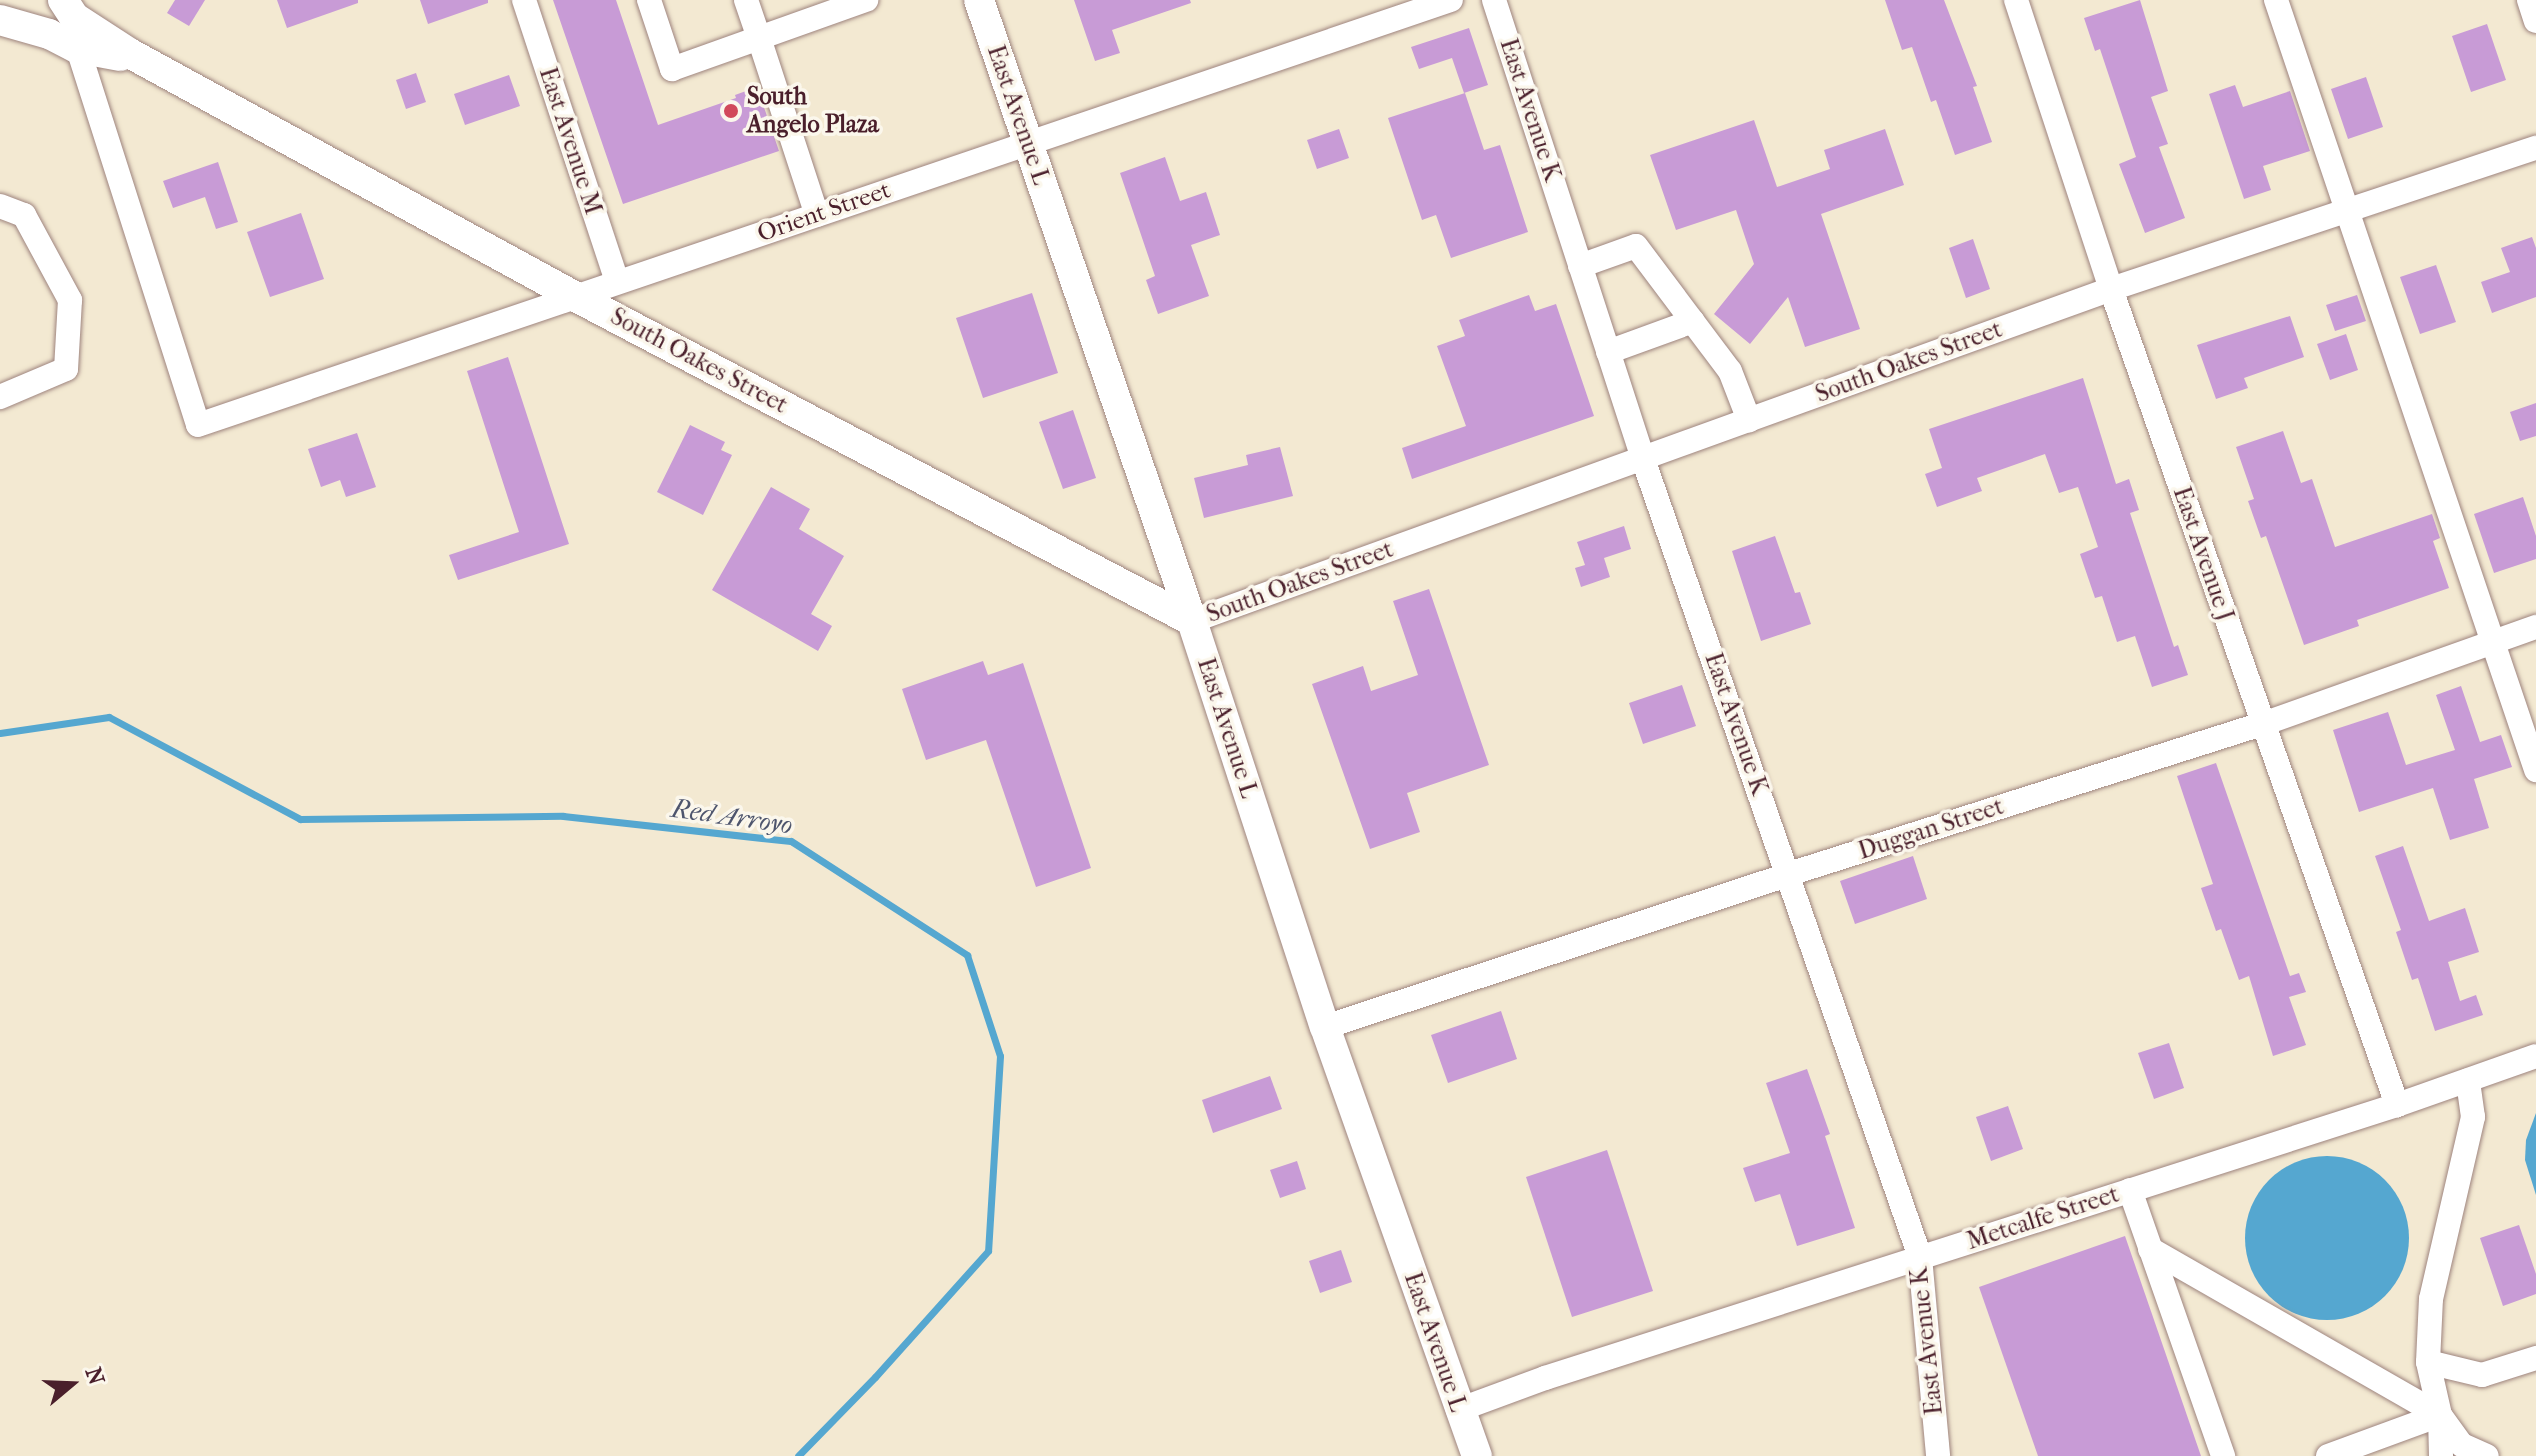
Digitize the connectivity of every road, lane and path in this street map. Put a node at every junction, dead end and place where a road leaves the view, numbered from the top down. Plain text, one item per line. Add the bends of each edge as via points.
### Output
1 (62, 0) edge
2 (524, 0) edge
3 (649, 0) edge
4 (746, 0) edge
5 (866, 0) edge
6 (979, 0) edge
7 (1451, 0) edge
8 (1494, 0) edge
9 (2016, 0) edge
10 (2276, 0) edge
11 (2529, 0) edge
12 (0, 20) edge
13 (2536, 21) edge
14 (759, 38) junction
15 (77, 48) junction
16 (142, 60) junction
17 (1027, 143) junction
18 (2536, 148) edge
19 (0, 206) edge
20 (2346, 211) junction
21 (817, 215) junction
22 (1580, 266) junction
23 (617, 282) junction
24 (2111, 289) junction
25 (576, 297) junction
26 (1693, 321) junction
27 (1608, 352) junction
28 (0, 397) edge
29 (1749, 420) junction
30 (1643, 459) junction
31 (1192, 621) junction
32 (2536, 627) edge
33 (2493, 642) junction
34 (2263, 724) junction
35 (2536, 770) edge
36 (1789, 874) junction
37 (1325, 1027) junction
38 (2536, 1056) edge
39 (2468, 1080) junction
40 (2397, 1105) junction
41 (2130, 1190) junction
42 (2150, 1249) junction
43 (1920, 1257) junction
44 (2536, 1358) edge
45 (2428, 1362) junction
46 (1458, 1410) junction
47 (2440, 1415) junction
48 (1477, 1456) edge
49 (1938, 1456) edge
50 (2223, 1456) edge
51 (2328, 1456) edge
52 (2441, 1456) edge
53 (2487, 1456) edge

1 - 15 street
1 - 16 main road, South Oakes Street via 74,17
2 - 23 street, East Avenue M
3 - 14 street via 672,69
4 - 14 street
5 - 14 street
6 - 17 main road, East Avenue L
7 - 17 street, Orient Street
8 - 22 street, East Avenue K
9 - 24 street, East Avenue J
10 - 20 street
11 - 13 street
12 - 15 main road
14 - 21 street
15 - 16 main road
15 - 25 street, Orient Street via 198,425
16 - 25 main road, South Oakes Street
17 - 21 street, Orient Street
17 - 31 main road, East Avenue L
18 - 20 street, South Oakes Street
19 - 28 street via 24,215 70,300 66,369
20 - 24 street, South Oakes Street
20 - 33 street
21 - 23 street, Orient Street
22 - 26 street via 1636,246
22 - 27 street, East Avenue K
23 - 25 street, Orient Street
24 - 29 street, South Oakes Street
24 - 34 street, East Avenue J
25 - 31 main road, South Oakes Street
26 - 27 street
26 - 29 street via 1730,371
27 - 30 street, East Avenue K
29 - 30 street, South Oakes Street
30 - 31 street, South Oakes Street
30 - 36 street, East Avenue K
31 - 37 main road, East Avenue L
32 - 33 street, Duggan Street
33 - 34 street, Duggan Street
33 - 35 street
34 - 36 street, Duggan Street
34 - 40 street, East Avenue J
36 - 37 street, Duggan Street
36 - 43 street, East Avenue K
37 - 46 main road, East Avenue L
38 - 39 street, Metcalfe Street
39 - 40 street, Metcalfe Street
39 - 45 street via 2473,1117 2431,1299
40 - 41 street, Metcalfe Street
41 - 42 street
41 - 43 street, Metcalfe Street
42 - 47 street
42 - 50 street
43 - 46 street, Metcalfe Street
43 - 49 street, East Avenue K
44 - 45 street via 2482,1375
45 - 47 street
46 - 48 main road, East Avenue L
47 - 51 street
47 - 52 street
47 - 53 street via 2462,1445

